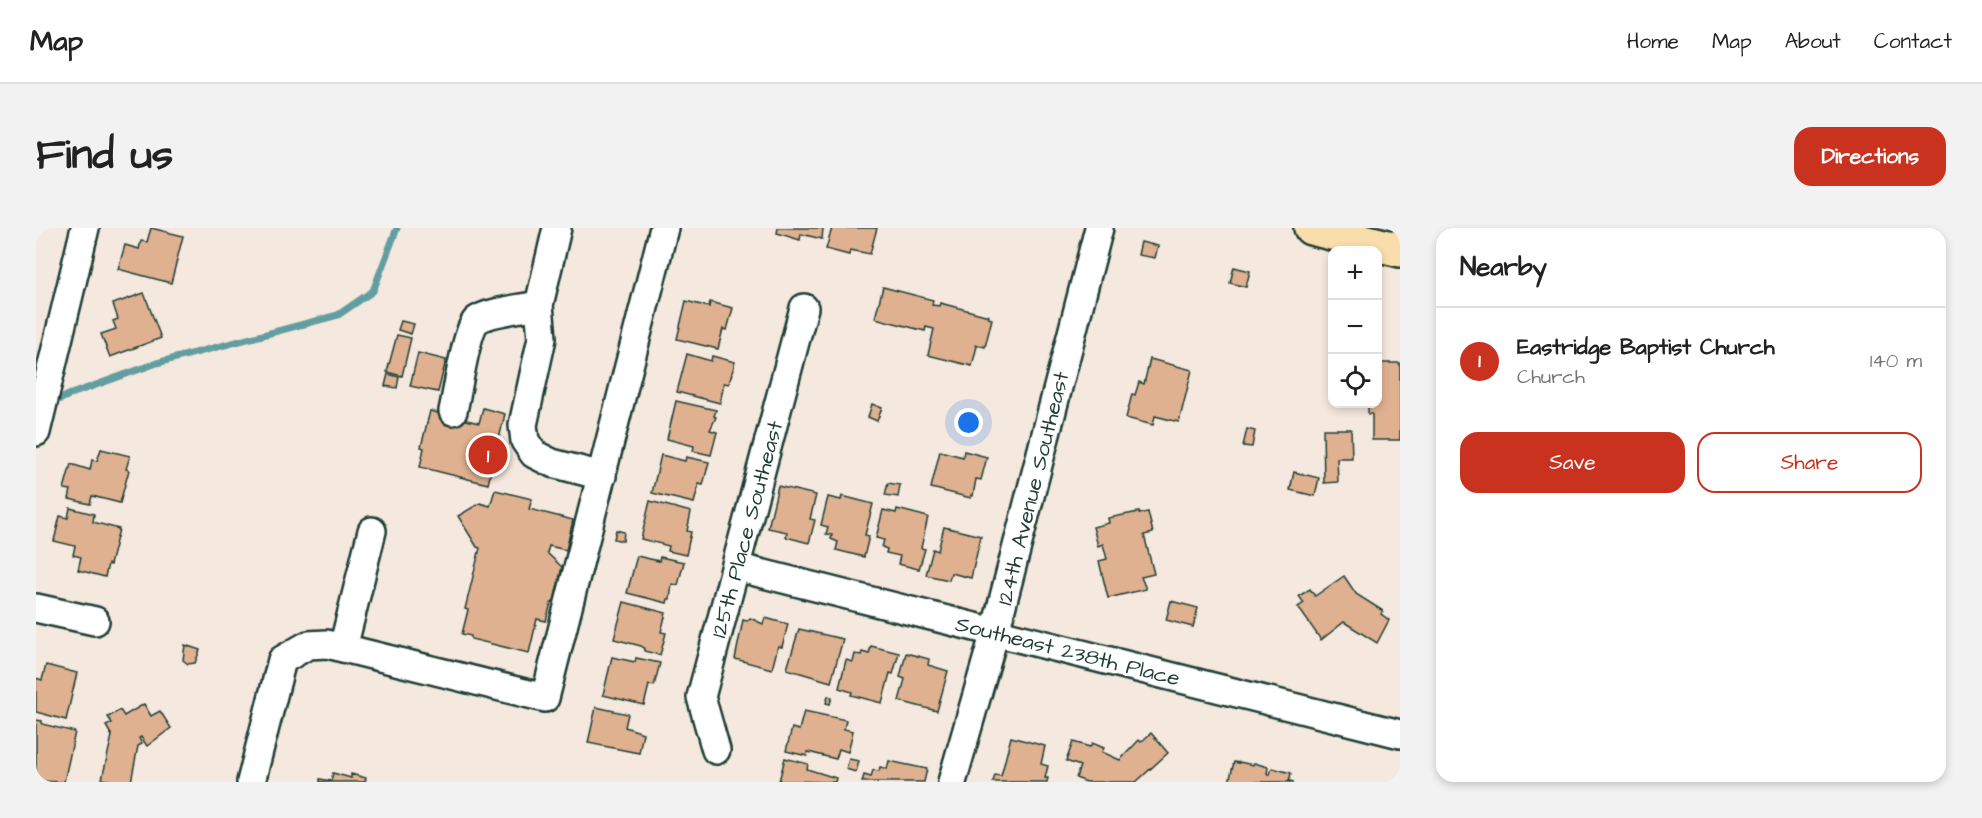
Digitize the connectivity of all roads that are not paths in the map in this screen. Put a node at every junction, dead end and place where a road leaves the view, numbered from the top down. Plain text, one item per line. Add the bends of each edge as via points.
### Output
1 (85, 228) edge
2 (558, 228) edge
3 (664, 228) edge
4 (1099, 228) edge
5 (1311, 228) edge
6 (1400, 250) edge
7 (539, 305) junction
8 (804, 308) dead end
9 (453, 411) dead end
10 (36, 432) edge
11 (602, 476) junction
12 (372, 531) dead end
13 (736, 567) junction
14 (36, 608) edge
15 (95, 621) dead end
16 (995, 632) junction
17 (343, 648) junction
18 (1400, 734) edge
19 (716, 750) dead end
20 (251, 782) edge
21 (952, 782) edge

1 - 10 street
2 - 7 street
3 - 11 street
4 - 16 street, 124th Avenue Southeast
5 - 6 main road
7 - 9 street via 476,321
7 - 11 street via 542,338 523,425 525,441 534,454 552,463
8 - 13 street, 125th Place Southeast
11 - 17 street via 545,698
12 - 17 street
13 - 16 street, Southeast 238th Place
13 - 19 street, 125th Place Southeast via 701,697
14 - 15 street
16 - 18 street, Southeast 238th Place
16 - 21 street, 124th Avenue Southeast
17 - 20 street via 308,645 282,660

